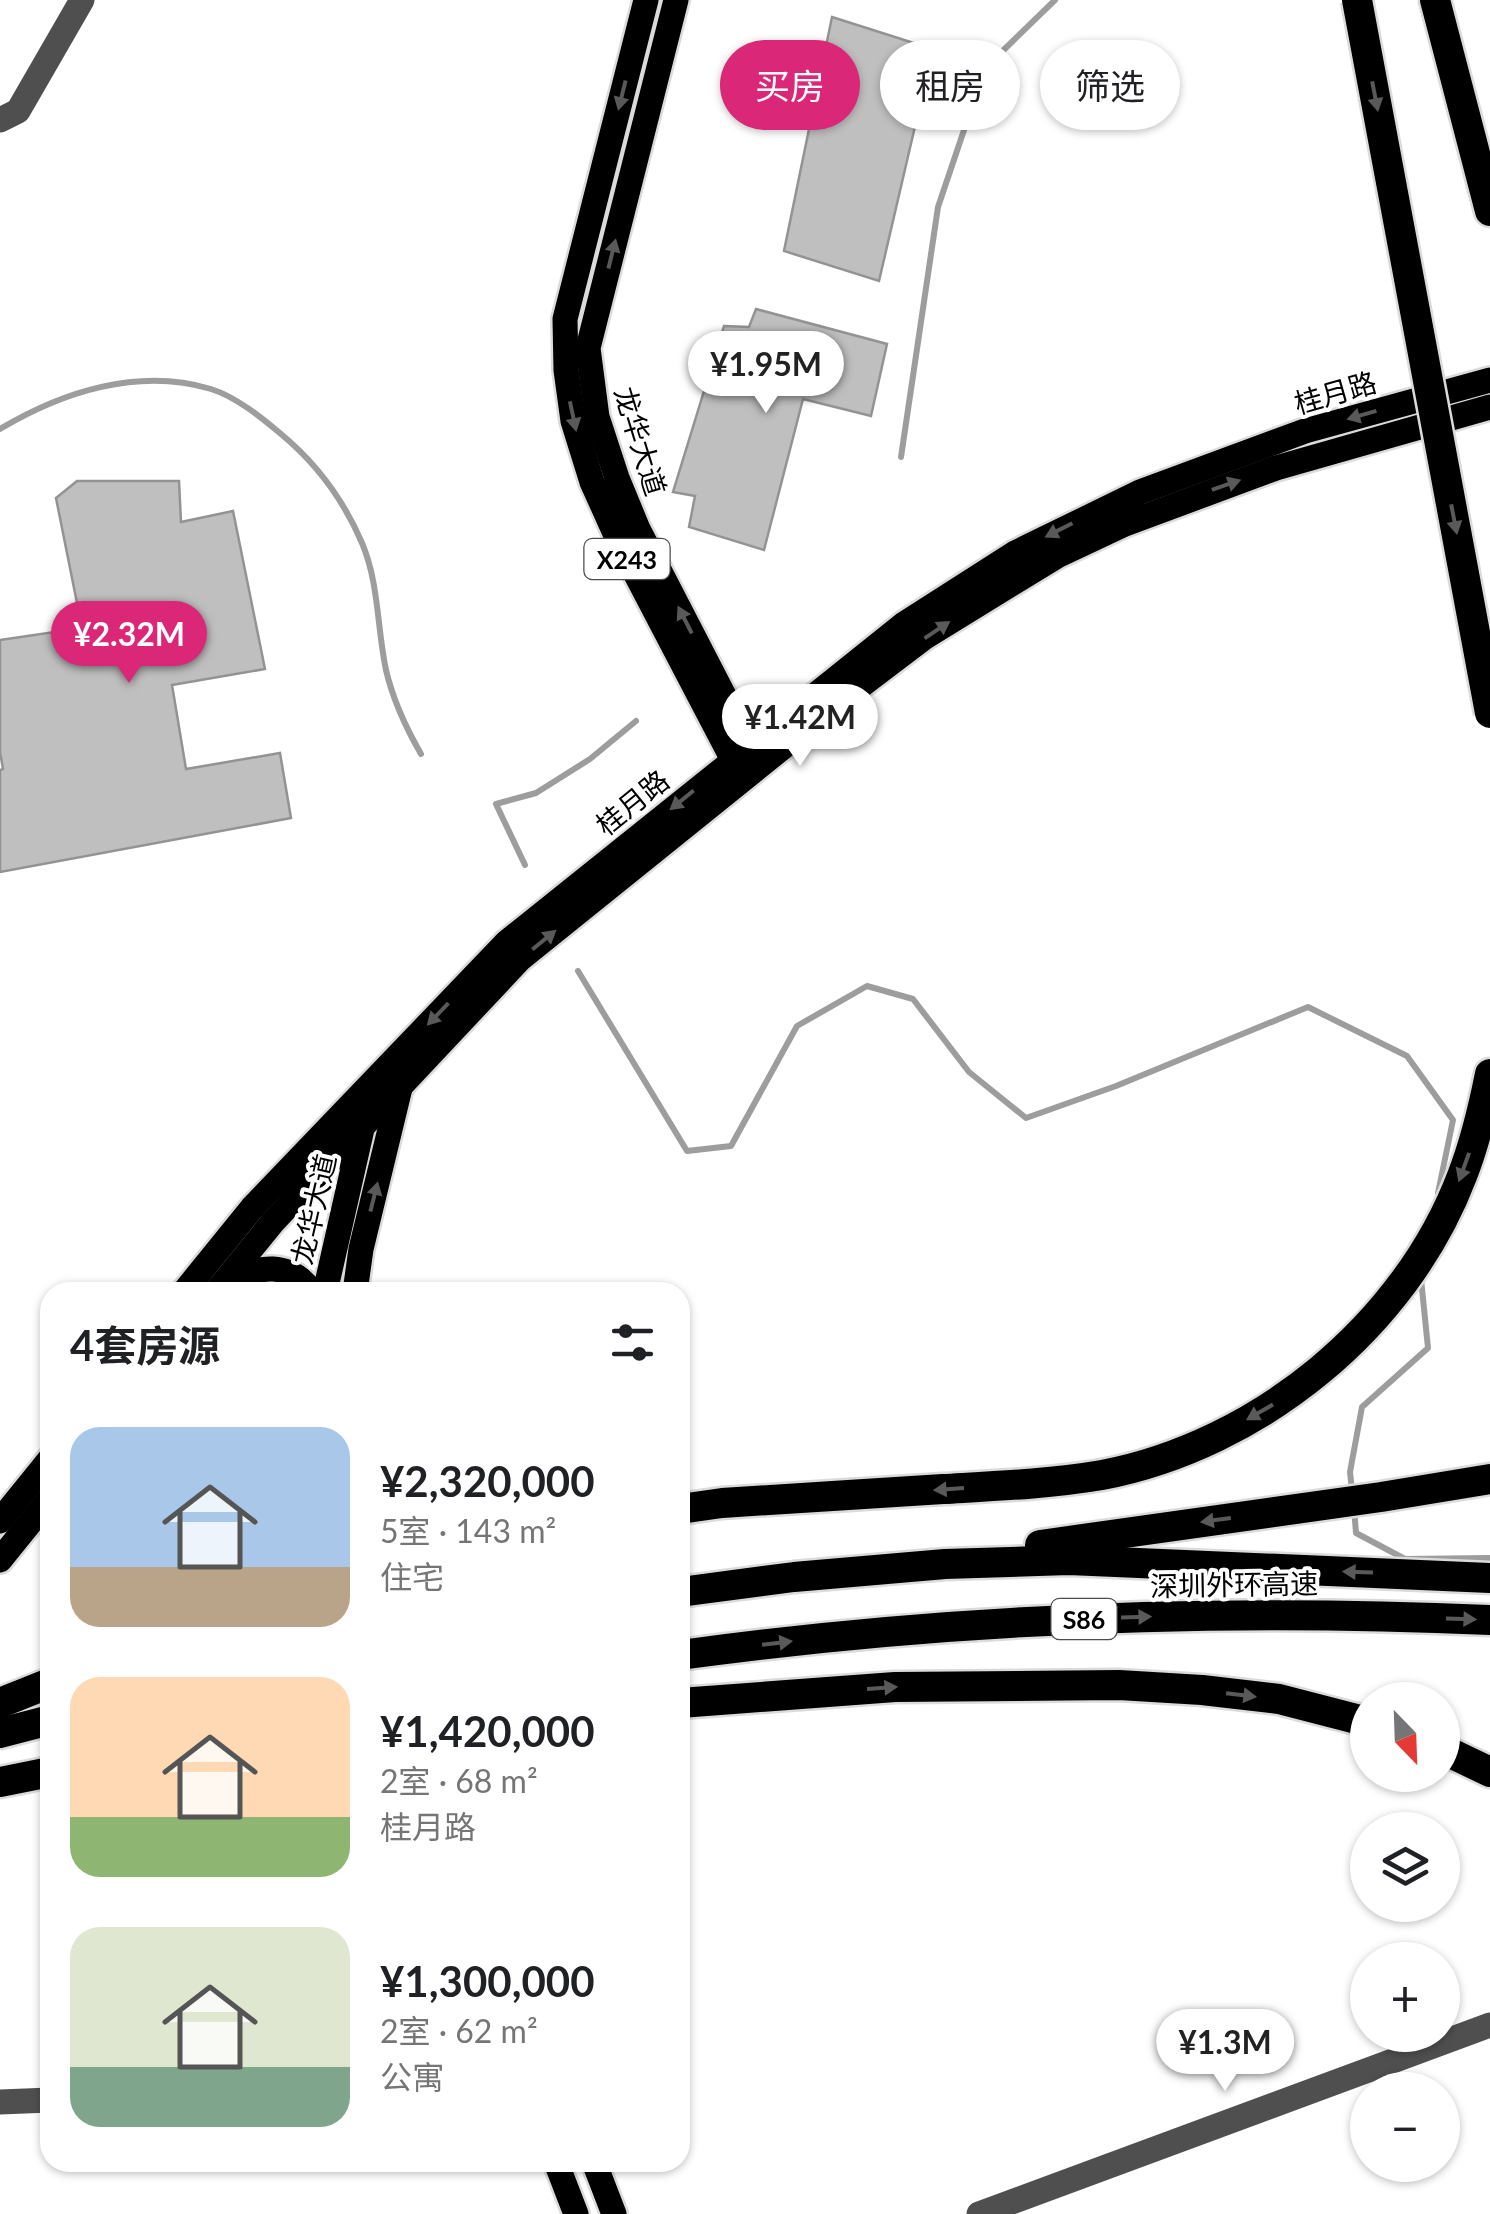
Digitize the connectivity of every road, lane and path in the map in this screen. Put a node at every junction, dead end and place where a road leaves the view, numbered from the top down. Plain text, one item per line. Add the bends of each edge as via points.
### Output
1 (82, 0) edge
2 (646, 0) edge
3 (676, 0) edge
4 (1357, 0) edge
5 (1435, 0) edge
6 (0, 120) edge
7 (1490, 211) edge
8 (1490, 380) edge
9 (1490, 408) edge
10 (1490, 713) edge
11 (745, 759) junction
12 (412, 1042) junction
13 (1490, 1074) edge
14 (374, 1081) junction
15 (401, 1086) junction
16 (363, 1126) junction
17 (192, 1282) edge
18 (224, 1282) edge
19 (228, 1282) edge
20 (305, 1282) edge
21 (327, 1282) edge
22 (356, 1282) edge
23 (40, 1471) edge
24 (1490, 1478) edge
25 (690, 1508) edge
26 (40, 1510) edge
27 (0, 1521) edge
28 (0, 1560) edge
29 (794, 1577) junction
30 (1490, 1578) edge
31 (690, 1591) edge
32 (1490, 1620) edge
33 (690, 1654) edge
34 (40, 1687) edge
35 (690, 1702) edge
36 (0, 1703) edge
37 (1350, 1718) edge
38 (40, 1723) edge
39 (0, 1733) edge
40 (1460, 1758) edge
41 (1490, 1772) edge
42 (40, 1777) edge
43 (0, 1783) edge
44 (1490, 2025) edge
45 (40, 2100) edge
46 (0, 2102) edge
47 (560, 2172) edge
48 (598, 2172) edge
49 (576, 2214) edge
50 (614, 2214) edge
51 (980, 2214) edge

1 - 6 street via 18,111
2 -> 11 main road, 龙华大道 / X243 via 565,320 566,370 573,421 619,542
11 -> 3 main road, 龙华大道 / X243 via 616,478 597,418 588,348
4 -> 10 highway, bridge
5 - 7 highway
8 -> 11 main road, 桂月路 via 1250,450 1140,492 1015,552 834,677
11 -> 9 main road, 桂月路 via 1057,556 1276,468
11 -> 12 main road, 桂月路 via 507,942
15 -> 11 main road, 桂月路 via 520,959
12 - 14 main road, 桂月路
12 - 15 main road, 龙华大道
13 -> 25 highway via 1461,1179 1402,1284 1320,1371 1218,1436 1162,1459 1059,1481
14 - 16 main road, 龙华大道
14 - 17 main road, 桂月路 via 252,1208
15 - 16 main road, 桂月路
22 -> 15 main road, 龙华大道
16 - 18 main road, 桂月路
16 - 21 main road, 龙华大道
19 - 20 main road via 262,1269 284,1270
23 - 27 main road
24 -> 29 highway
26 - 28 main road
30 -> 29 highway, 深圳外环高速 / S86 via 1070,1560
29 - 31 highway, 深圳外环高速 / S86
33 -> 32 highway, 深圳外环高速 / S86 via 1031,1620
34 - 36 highway
35 -> 37 highway via 895,1687 1119,1685 1280,1700
38 - 39 highway
40 - 41 highway
42 - 43 highway
44 - 51 street
45 - 46 street
47 - 49 main road
48 - 50 main road

